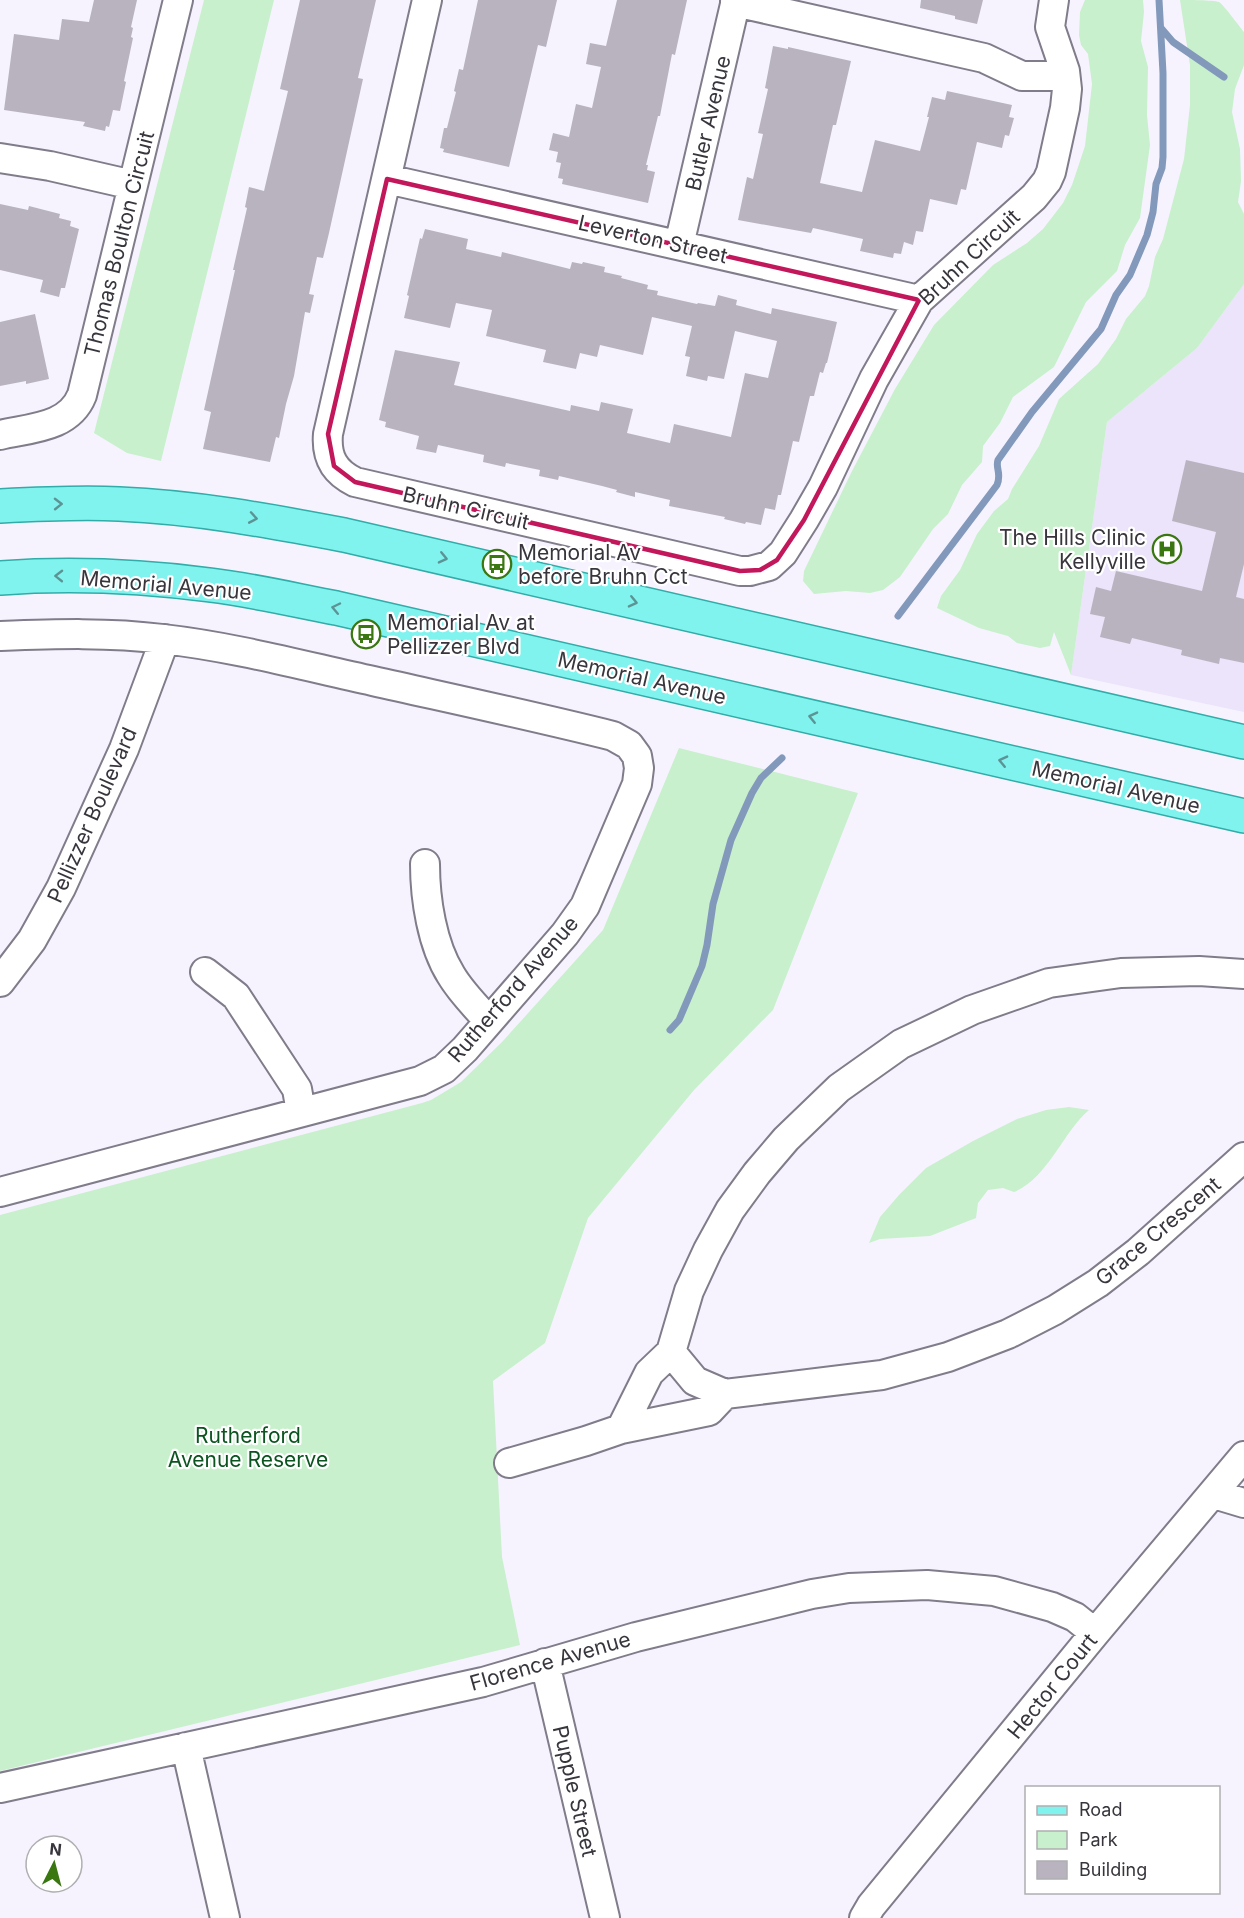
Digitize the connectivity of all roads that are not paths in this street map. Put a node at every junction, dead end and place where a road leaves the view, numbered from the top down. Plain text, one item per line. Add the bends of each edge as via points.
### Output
1 (178, 0) edge
2 (427, 0) edge
3 (1054, 0) edge
4 (735, 1) edge
5 (1065, 76) junction
6 (0, 158) edge
7 (387, 179) junction
8 (133, 185) junction
9 (680, 245) junction
10 (919, 300) junction
11 (0, 435) edge
12 (0, 506) edge
13 (0, 578) edge
14 (0, 636) edge
15 (165, 639) junction
16 (1244, 742) edge
17 (1244, 816) edge
18 (425, 864) dead end
19 (204, 972) dead end
20 (1244, 974) edge
21 (0, 982) edge
22 (489, 1021) junction
23 (301, 1112) junction
24 (1244, 1157) edge
25 (0, 1192) edge
26 (671, 1352) junction
27 (725, 1394) junction
28 (621, 1429) junction
29 (1244, 1456) edge
30 (508, 1463) dead end
31 (1214, 1494) junction
32 (1244, 1503) edge
33 (1095, 1633) junction
34 (545, 1663) junction
35 (186, 1747) junction
36 (0, 1788) edge
37 (225, 1918) edge
38 (605, 1918) edge
39 (864, 1918) edge

1 - 8 street, Thomas Boulton Circuit
2 - 7 street, Bruhn Circuit
3 - 5 street, Bruhn Circuit via 1050,27
4 - 5 street via 984,58 1022,76
4 - 9 street, Butler Avenue
5 - 10 street, Bruhn Circuit via 1065,108 1047,181
6 - 8 street
7 - 9 street, Leverton Street
7 - 10 street, Bruhn Circuit via 328,434 329,456 339,473 355,482 740,571 769,566 799,529 874,379
8 - 11 street, Thomas Boulton Circuit via 79,402 58,421
9 - 10 street, Leverton Street
12 -> 16 main road via 118,504 283,523
17 -> 13 main road, Memorial Avenue via 255,592 131,578
14 - 15 street, Rutherford Avenue via 76,633
15 - 21 street, Pellizzer Boulevard via 124,749 61,888 32,940
15 - 22 street, Rutherford Avenue via 499,709 613,736 629,745 638,756 637,784 585,906
18 - 22 street via 427,900 439,950 451,975
19 - 23 street via 236,996 297,1089
20 - 26 street via 1122,973 1049,983 972,1010 901,1044 839,1088 757,1173 708,1250 689,1291
22 - 23 street, Rutherford Avenue via 444,1069 420,1081
23 - 25 street, Rutherford Avenue
24 - 27 street, Grace Crescent via 1098,1283 1008,1334 948,1357 882,1375
26 - 27 street via 695,1381
26 - 28 street via 649,1373
27 - 28 street via 709,1411
28 - 30 street
29 - 31 street, Hector Court
31 - 32 street
31 - 33 street, Hector Court
33 - 34 street, Florence Avenue via 1075,1617 1052,1607 994,1591 927,1585 849,1588 636,1637
33 - 39 street, Hector Court
34 - 35 street, Florence Avenue via 483,1682
34 - 38 street, Pupple Street
35 - 36 street, Florence Avenue
35 - 37 street

